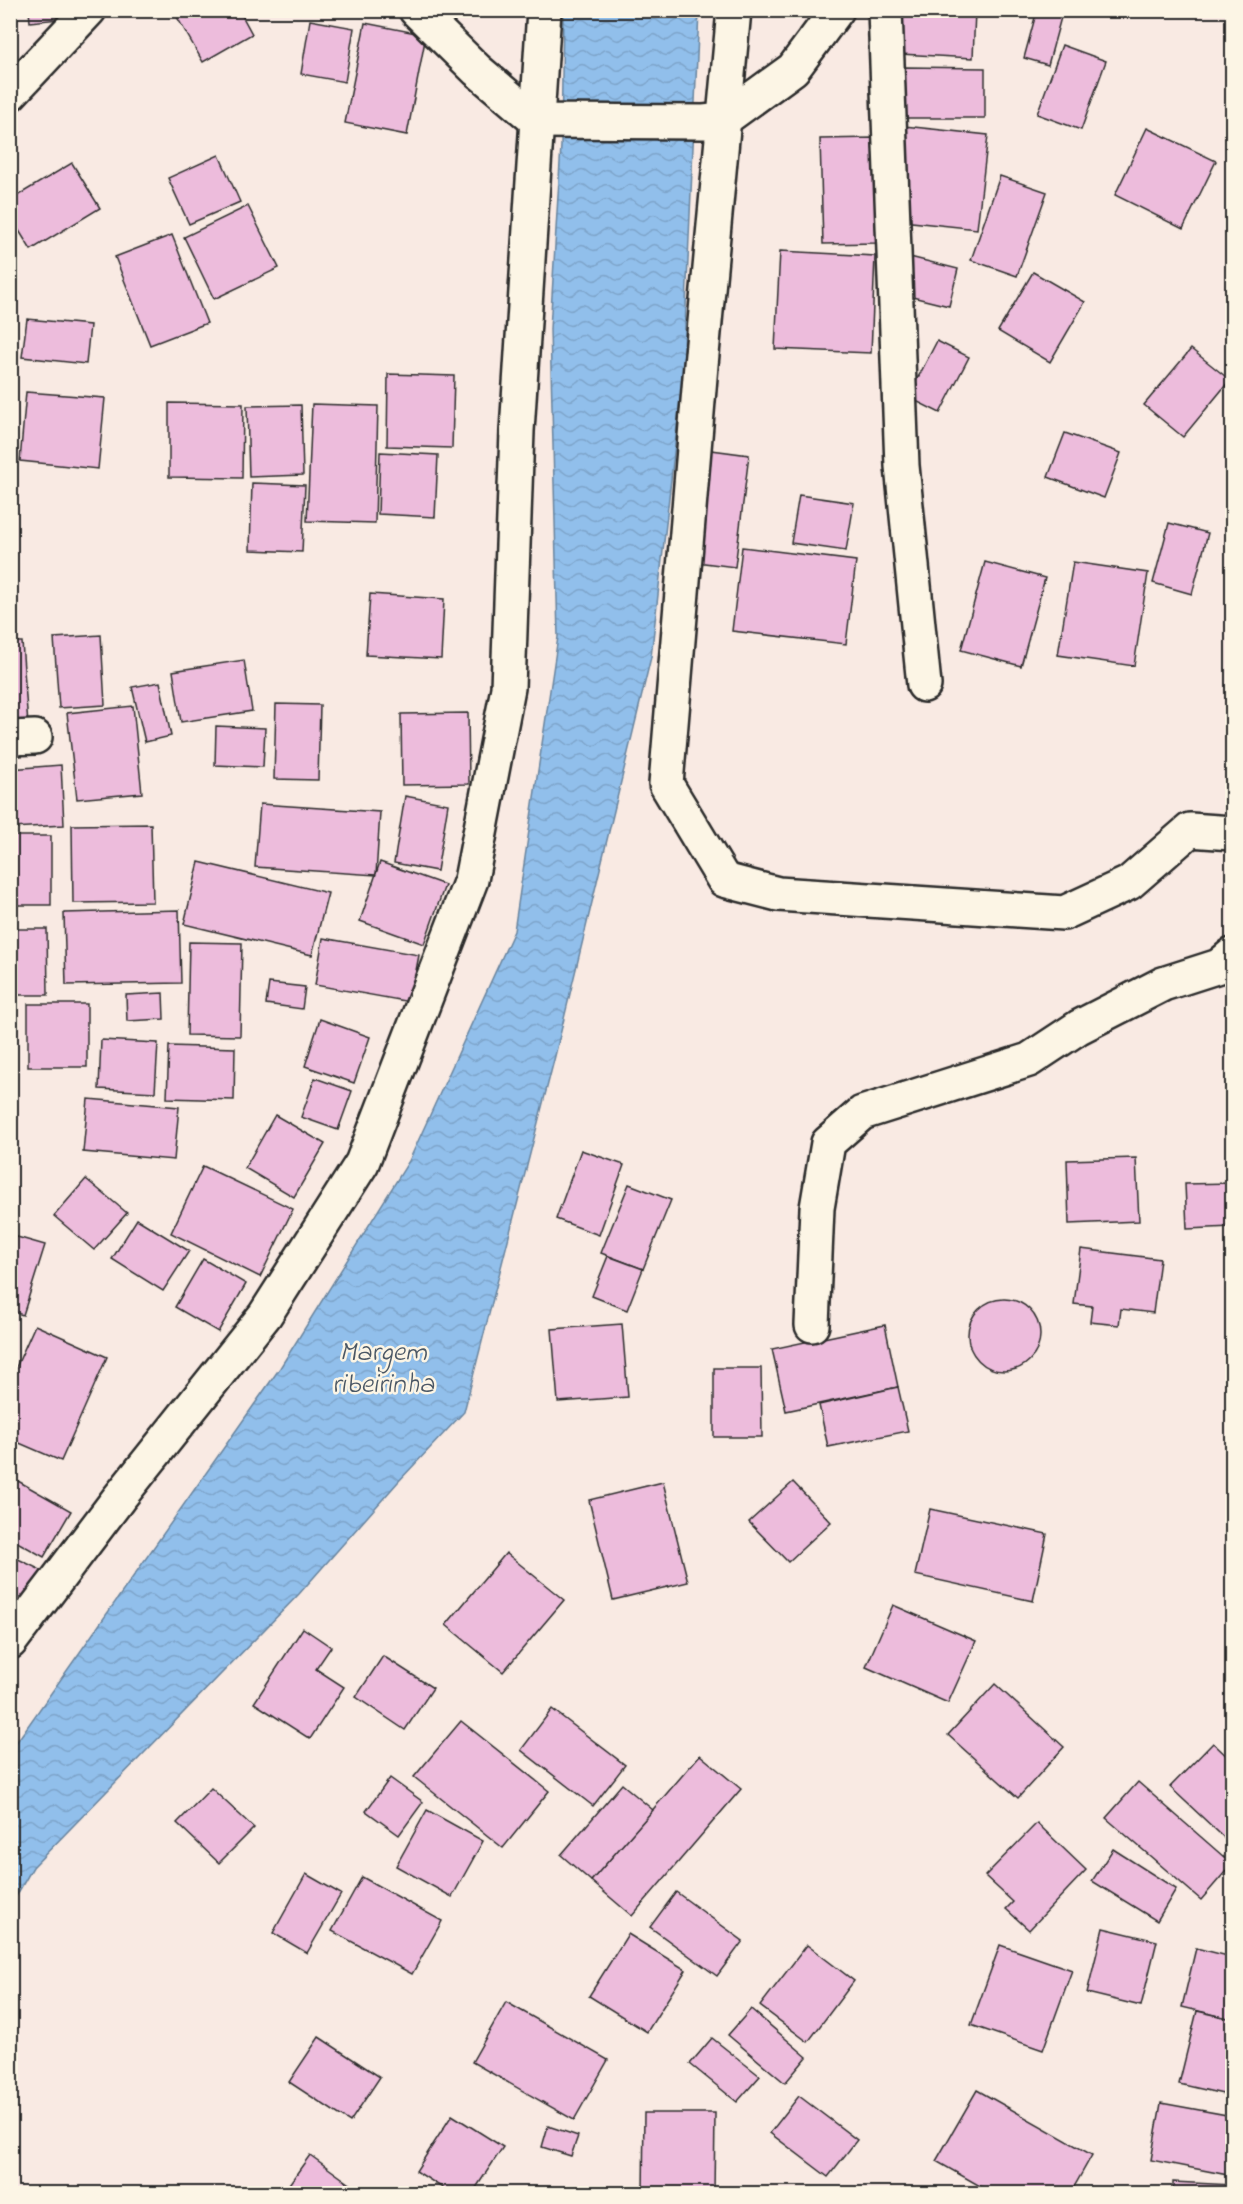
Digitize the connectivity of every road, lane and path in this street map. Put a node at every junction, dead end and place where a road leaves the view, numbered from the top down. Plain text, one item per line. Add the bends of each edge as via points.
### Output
1 (89, 10) edge
2 (416, 10) edge
3 (544, 10) edge
4 (734, 10) edge
5 (837, 10) edge
6 (885, 10) edge
7 (10, 94) edge
8 (542, 121) junction
9 (714, 121) junction
10 (924, 685) dead end
11 (1233, 833) edge
12 (1233, 956) edge
13 (812, 1325) dead end
14 (10, 1642) edge

1 - 7 street
2 - 8 street via 477,70
3 - 8 street
4 - 9 street
5 - 9 street via 793,69
6 - 10 street via 902,466
8 - 9 street
8 - 14 street via 517,431 508,688 471,880 362,1163 265,1315
9 - 11 street via 666,784 724,880 778,894 1064,913 1129,883 1190,830
12 - 13 street via 1219,966 1153,989 1029,1060 862,1113 828,1143 817,1208

